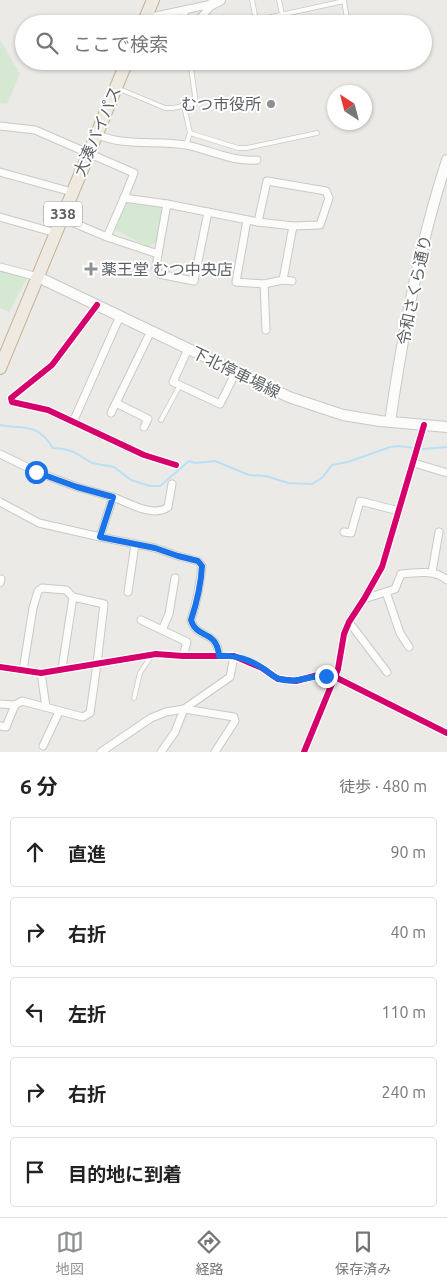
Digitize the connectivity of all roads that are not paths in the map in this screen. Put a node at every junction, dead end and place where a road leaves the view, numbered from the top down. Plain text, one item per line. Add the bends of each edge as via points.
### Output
1 (252, 0) edge
2 (280, 0) edge
3 (216, 2) edge
4 (152, 9) edge
5 (186, 10) junction
6 (282, 14) junction
7 (185, 15) edge
8 (192, 15) edge
9 (204, 15) edge
10 (255, 15) edge
11 (278, 15) edge
12 (346, 15) edge
13 (123, 70) edge
14 (191, 70) edge
15 (115, 88) junction
16 (184, 106) junction
17 (0, 126) edge
18 (190, 132) junction
19 (318, 133) dead end
20 (96, 134) junction
21 (186, 145) junction
22 (88, 151) junction
23 (258, 160) dead end
24 (447, 160) edge
25 (0, 172) edge
26 (72, 192) junction
27 (124, 198) junction
28 (167, 204) junction
29 (208, 212) junction
30 (0, 217) edge
31 (62, 218) junction
32 (247, 220) junction
33 (258, 222) junction
34 (293, 226) junction
35 (56, 233) junction
36 (107, 237) junction
37 (158, 254) junction
38 (0, 267) edge
39 (38, 277) junction
40 (283, 280) junction
41 (292, 281) dead end
42 (264, 284) junction
43 (97, 304) junction
44 (120, 316) junction
45 (266, 330) dead end
46 (151, 331) junction
47 (188, 349) junction
48 (0, 368) edge
49 (236, 372) junction
50 (180, 385) junction
51 (116, 403) junction
52 (112, 413) dead end
53 (161, 420) dead end
54 (73, 422) junction
55 (390, 422) junction
56 (424, 425) junction
57 (144, 427) dead end
58 (447, 427) edge
59 (0, 454) edge
60 (414, 463) junction
61 (176, 465) dead end
62 (447, 473) edge
63 (172, 484) dead end
64 (113, 497) junction
65 (0, 502) edge
66 (399, 511) junction
67 (344, 532) dead end
68 (439, 532) dead end
69 (100, 537) junction
70 (135, 544) junction
71 (432, 572) junction
72 (175, 578) dead end
73 (447, 580) edge
74 (128, 592) dead end
75 (386, 592) junction
76 (73, 596) junction
77 (364, 599) junction
78 (141, 620) dead end
79 (349, 622) junction
80 (162, 630) junction
81 (409, 647) dead end
82 (152, 654) junction
83 (183, 656) junction
84 (219, 656) junction
85 (234, 656) junction
86 (97, 664) junction
87 (0, 667) edge
88 (62, 668) junction
89 (23, 670) junction
90 (387, 672) dead end
91 (41, 673) junction
92 (335, 677) junction
93 (134, 698) dead end
94 (0, 704) edge
95 (15, 705) junction
96 (46, 707) junction
97 (184, 709) junction
98 (59, 712) junction
99 (0, 726) edge
100 (447, 733) edge
101 (43, 746) dead end
102 (101, 752) edge
103 (161, 752) edge
104 (215, 752) edge
105 (304, 752) edge

1 - 10 lane
2 - 6 lane
3 - 5 street
3 - 9 street
4 - 5 street
5 - 7 street
5 - 8 street
6 - 11 lane
6 - 12 lane via 344,2
13 - 15 highway, 大湊バイパス / 338
14 - 16 lane via 196,103
15 - 16 lane via 165,108
15 - 20 highway, 大湊バイパス / 338
16 - 18 lane
17 - 22 street via 35,130
18 - 19 lane via 238,148
18 - 21 lane
20 - 21 street via 116,141
20 - 22 highway, 大湊バイパス / 338
21 - 23 street via 237,160
22 - 26 highway, 大湊バイパス / 338
22 - 27 street via 134,172
24 - 55 main road, 令和さくら通り via 424,236
25 - 26 street
26 - 31 highway, 大湊バイパス / 338
27 - 28 street
27 - 36 street
28 - 29 street
28 - 37 street
29 - 32 street
29 - 37 street via 194,281 159,274 156,269
30 - 35 street
31 - 35 highway, 大湊バイパス / 338
31 - 36 street
32 - 33 street
32 - 42 street via 236,282
33 - 34 street
33 - 34 street via 267,181 326,191 330,198 320,225
34 - 40 street
35 - 39 highway, 大湊バイパス / 338
36 - 37 street
38 - 39 street
39 - 43 main road, 下北停車場線
39 - 48 highway, 大湊バイパス / 338
40 - 41 street
40 - 42 street
42 - 45 street
43 - 44 main road, 下北停車場線
43 - 54 street via 52,365 11,398 12,402 48,410
44 - 46 main road, 下北停車場線
44 - 54 street
46 - 47 main road, 下北停車場線
46 - 51 street
47 - 49 main road, 下北停車場線
47 - 50 street via 173,382
49 - 50 street via 220,404
49 - 55 main road, 下北停車場線 via 289,398 343,415
50 - 53 lane
51 - 52 street
51 - 57 street via 148,419
54 - 61 street via 144,455
55 - 56 main road, 下北停車場線
56 - 58 main road, 下北停車場線
56 - 60 street
59 - 64 street via 36,472
60 - 62 street
60 - 66 street
63 - 64 street via 168,506 154,512
64 - 69 street
65 - 69 street via 39,522
66 - 67 street via 360,501 351,533
66 - 77 street via 382,566
68 - 71 street
69 - 70 street
70 - 74 street
70 - 84 street via 198,561 202,566 191,620 196,630 214,640
71 - 73 street
71 - 75 street via 401,574 395,588
72 - 80 street via 169,614
75 - 77 street
75 - 81 street via 400,633
76 - 86 street via 104,604
76 - 88 street
76 - 89 street via 66,590 42,588 38,592
77 - 79 street
78 - 80 street
79 - 90 street
79 - 92 street
80 - 83 street via 188,642
82 - 83 street
82 - 86 street
82 - 93 lane via 140,673
83 - 84 street
84 - 85 street
85 - 92 street via 278,679 296,681 318,676
85 - 97 street via 230,677
86 - 88 street
86 - 98 street via 90,713 83,718
87 - 89 street
88 - 91 street
89 - 91 street
91 - 96 street
92 - 100 street
92 - 105 street
94 - 95 street
95 - 96 street via 22,701
95 - 99 street via 6,727
96 - 98 street
97 - 102 street via 151,718
97 - 103 street
97 - 104 street via 234,718
98 - 101 street

